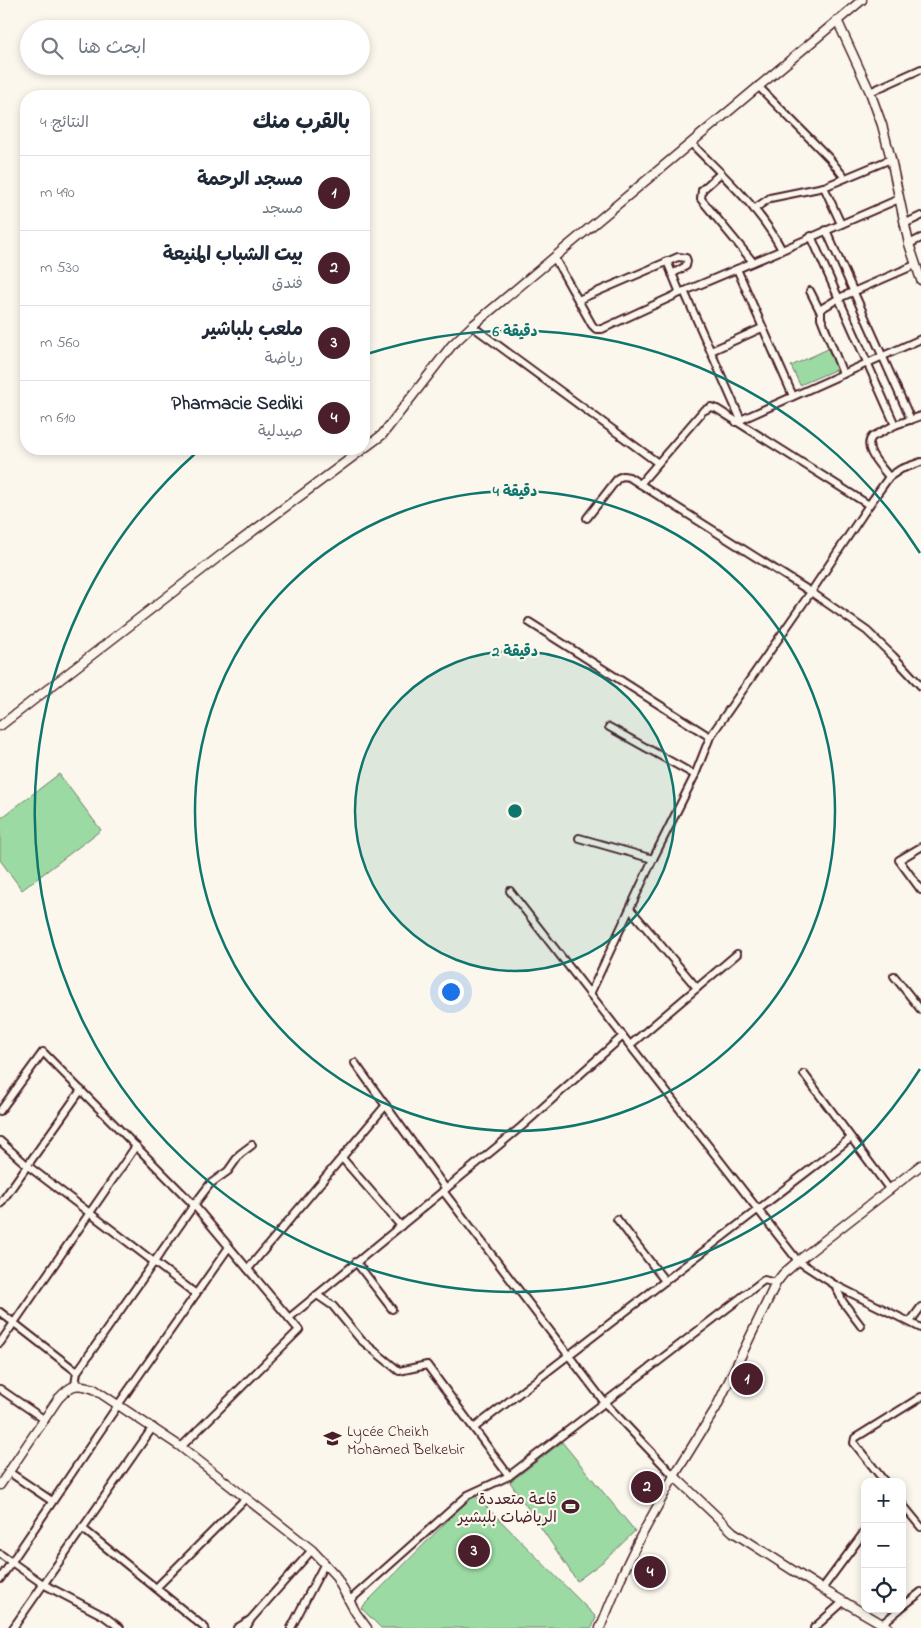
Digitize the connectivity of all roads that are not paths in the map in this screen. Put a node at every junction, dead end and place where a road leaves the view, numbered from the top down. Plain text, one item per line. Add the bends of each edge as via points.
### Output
1 (862, 0) edge
2 (838, 20) junction
3 (921, 69) edge
4 (758, 86) junction
5 (870, 92) junction
6 (691, 143) junction
7 (892, 159) junction
8 (721, 173) junction
9 (845, 178) junction
10 (824, 187) junction
11 (900, 199) junction
12 (754, 210) junction
13 (921, 216) edge
14 (841, 224) junction
15 (904, 224) junction
16 (826, 230) junction
17 (812, 236) junction
18 (921, 238) edge
19 (909, 244) junction
20 (782, 250) junction
21 (554, 257) junction
22 (666, 261) junction
23 (753, 262) junction
24 (915, 265) junction
25 (737, 269) junction
26 (672, 274) junction
27 (921, 280) edge
28 (810, 291) dead end
29 (682, 292) junction
30 (854, 292) junction
31 (839, 298) junction
32 (578, 300) junction
33 (820, 311) junction
34 (472, 326) junction
35 (762, 328) junction
36 (921, 338) edge
37 (711, 351) junction
38 (882, 356) junction
39 (867, 363) junction
40 (843, 374) junction
41 (793, 396) junction
42 (921, 416) edge
43 (911, 420) junction
44 (738, 421) junction
45 (895, 426) junction
46 (370, 444) edge
47 (355, 455) edge
48 (921, 462) edge
49 (658, 463) junction
50 (889, 477) junction
51 (640, 484) junction
52 (869, 505) junction
53 (587, 518) dead end
54 (812, 592) junction
55 (529, 622) dead end
56 (921, 686) edge
57 (0, 726) edge
58 (609, 727) dead end
59 (710, 737) junction
60 (695, 775) junction
61 (579, 838) dead end
62 (921, 847) edge
63 (653, 859) junction
64 (921, 890) edge
65 (510, 891) dead end
66 (631, 910) junction
67 (737, 954) dead end
68 (894, 976) dead end
69 (697, 988) junction
70 (590, 994) junction
71 (921, 1010) edge
72 (622, 1036) junction
73 (630, 1045) junction
74 (355, 1063) dead end
75 (804, 1074) dead end
76 (81, 1090) junction
77 (386, 1106) junction
78 (0, 1111) edge
79 (851, 1138) junction
80 (0, 1141) edge
81 (252, 1145) dead end
82 (136, 1146) junction
83 (342, 1158) junction
84 (921, 1165) edge
85 (28, 1166) junction
86 (444, 1190) junction
87 (890, 1190) junction
88 (0, 1204) edge
89 (194, 1205) junction
90 (758, 1210) junction
91 (89, 1213) junction
92 (617, 1219) dead end
93 (401, 1226) junction
94 (229, 1247) junction
95 (798, 1260) junction
96 (153, 1262) junction
97 (356, 1262) junction
98 (248, 1268) junction
99 (665, 1281) junction
100 (776, 1283) junction
101 (835, 1285) junction
102 (196, 1294) junction
103 (317, 1294) junction
104 (921, 1307) edge
105 (392, 1309) dead end
106 (0, 1312) edge
107 (289, 1318) junction
108 (910, 1322) junction
109 (14, 1323) junction
110 (861, 1326) dead end
111 (921, 1328) edge
112 (0, 1343) edge
113 (569, 1355) junction
114 (77, 1372) junction
115 (75, 1385) junction
116 (0, 1389) edge
117 (921, 1397) edge
118 (605, 1403) junction
119 (118, 1405) junction
120 (45, 1420) junction
121 (153, 1427) junction
122 (474, 1428) junction
123 (181, 1447) junction
124 (9, 1472) junction
125 (509, 1476) junction
126 (674, 1476) junction
127 (882, 1478) edge
128 (0, 1485) edge
129 (246, 1498) junction
130 (52, 1501) junction
131 (906, 1509) edge
132 (921, 1527) edge
133 (82, 1528) junction
134 (861, 1536) edge
135 (312, 1550) junction
136 (0, 1554) edge
137 (12, 1562) junction
138 (325, 1563) junction
139 (0, 1579) edge
140 (43, 1584) junction
141 (156, 1588) junction
142 (822, 1590) junction
143 (921, 1592) edge
144 (349, 1601) junction
145 (843, 1602) junction
146 (906, 1604) edge
147 (897, 1613) edge
148 (251, 1619) junction
149 (885, 1626) edge
150 (13, 1628) edge
151 (120, 1628) edge
152 (205, 1628) edge
153 (237, 1628) edge
154 (246, 1628) edge
155 (291, 1628) edge
156 (367, 1628) edge
157 (600, 1628) edge
158 (814, 1628) edge

1 - 2 street
2 - 4 street
2 - 5 street
3 - 5 street
4 - 6 street
4 - 9 street
5 - 7 street
6 - 8 street
6 - 21 street
7 - 9 street
7 - 11 street
8 - 12 street
8 - 23 street via 702,190 701,199
9 - 10 street
10 - 12 street via 776,196
10 - 14 street
11 - 14 street
11 - 15 street
12 - 20 street
13 - 15 street
14 - 16 street
15 - 19 street
16 - 17 street
16 - 30 street
17 - 20 street
17 - 31 street
18 - 19 street
19 - 24 street
20 - 23 street
21 - 32 street
21 - 34 street
22 - 26 street
22 - 26 street via 680,256 687,260 686,266
22 - 32 street
23 - 25 street
24 - 27 street
24 - 30 street
25 - 29 street
25 - 35 street
26 - 29 street
28 - 33 street
29 - 32 street via 599,329 592,325
29 - 37 street
30 - 31 street
30 - 38 street
31 - 33 street
31 - 39 street
33 - 40 street
34 - 46 street via 452,345 382,435
34 - 49 street
35 - 37 street
35 - 41 street
36 - 38 street
37 - 44 street
38 - 39 street
38 - 43 street
39 - 40 street
39 - 45 street
40 - 41 street
41 - 44 street
42 - 43 street
43 - 45 street
44 - 49 street via 717,408 706,409
44 - 52 street
45 - 50 street via 872,437 868,443 870,451
47 - 57 street
48 - 50 street
49 - 51 street
50 - 52 street
51 - 53 street via 629,477 620,477
51 - 54 street
52 - 54 street
54 - 56 street via 867,631
54 - 59 street
55 - 59 street
58 - 60 street
59 - 60 street
60 - 63 street
61 - 63 street
62 - 64 street via 899,860
63 - 66 street
65 - 70 street
66 - 69 street
66 - 70 street
67 - 69 street
68 - 71 street
69 - 73 street
70 - 72 street
72 - 73 street
72 - 86 street via 521,1127
73 - 90 street
74 - 77 street
75 - 79 street
76 - 78 street via 43,1052
76 - 82 street
76 - 85 street
77 - 83 street
77 - 86 street
79 - 87 street
79 - 90 street
80 - 85 street
81 - 89 street via 240,1154 228,1171 210,1184
82 - 89 street
82 - 91 street
83 - 93 street
83 - 98 street
84 - 87 street
85 - 88 street
85 - 91 street
86 - 93 street
86 - 113 street
87 - 95 street
89 - 94 street
89 - 96 street
90 - 95 street
90 - 99 street
91 - 96 street
91 - 109 street
92 - 99 street
93 - 97 street
94 - 98 street
94 - 102 street
95 - 100 street
95 - 101 street
96 - 102 street
96 - 114 street
97 - 103 street
97 - 105 street
98 - 107 street
99 - 113 street
100 - 118 street via 764,1280
100 - 126 street via 716,1408
101 - 108 street
101 - 110 street
102 - 119 street
103 - 107 street
103 - 122 street via 333,1306 361,1340 398,1371 427,1366
104 - 108 street
106 - 109 street
107 - 123 street via 299,1330
108 - 111 street
109 - 112 street
109 - 114 street
113 - 118 street
113 - 122 street
114 - 115 street
115 - 119 street via 94,1389
115 - 120 street via 58,1399
116 - 120 street
117 - 127 street via 855,1438 854,1443
118 - 125 street
118 - 126 street
119 - 121 street
119 - 130 street
120 - 124 street
121 - 123 street
121 - 133 street
122 - 125 street
123 - 129 street
124 - 128 street
124 - 130 street
125 - 144 street via 468,1495
126 - 142 street via 733,1532
126 - 157 street via 640,1538
129 - 135 street
129 - 141 street
130 - 137 street
131 - 132 street
133 - 140 street
133 - 141 street
134 - 142 street
135 - 138 street
135 - 148 street
136 - 137 street
137 - 139 street
137 - 140 street
138 - 144 street via 341,1583
138 - 155 street
140 - 150 street
140 - 151 street
141 - 152 street
142 - 145 street
143 - 146 street
144 - 156 street
145 - 149 street
145 - 158 street
147 - 149 street
148 - 153 street
148 - 154 street

